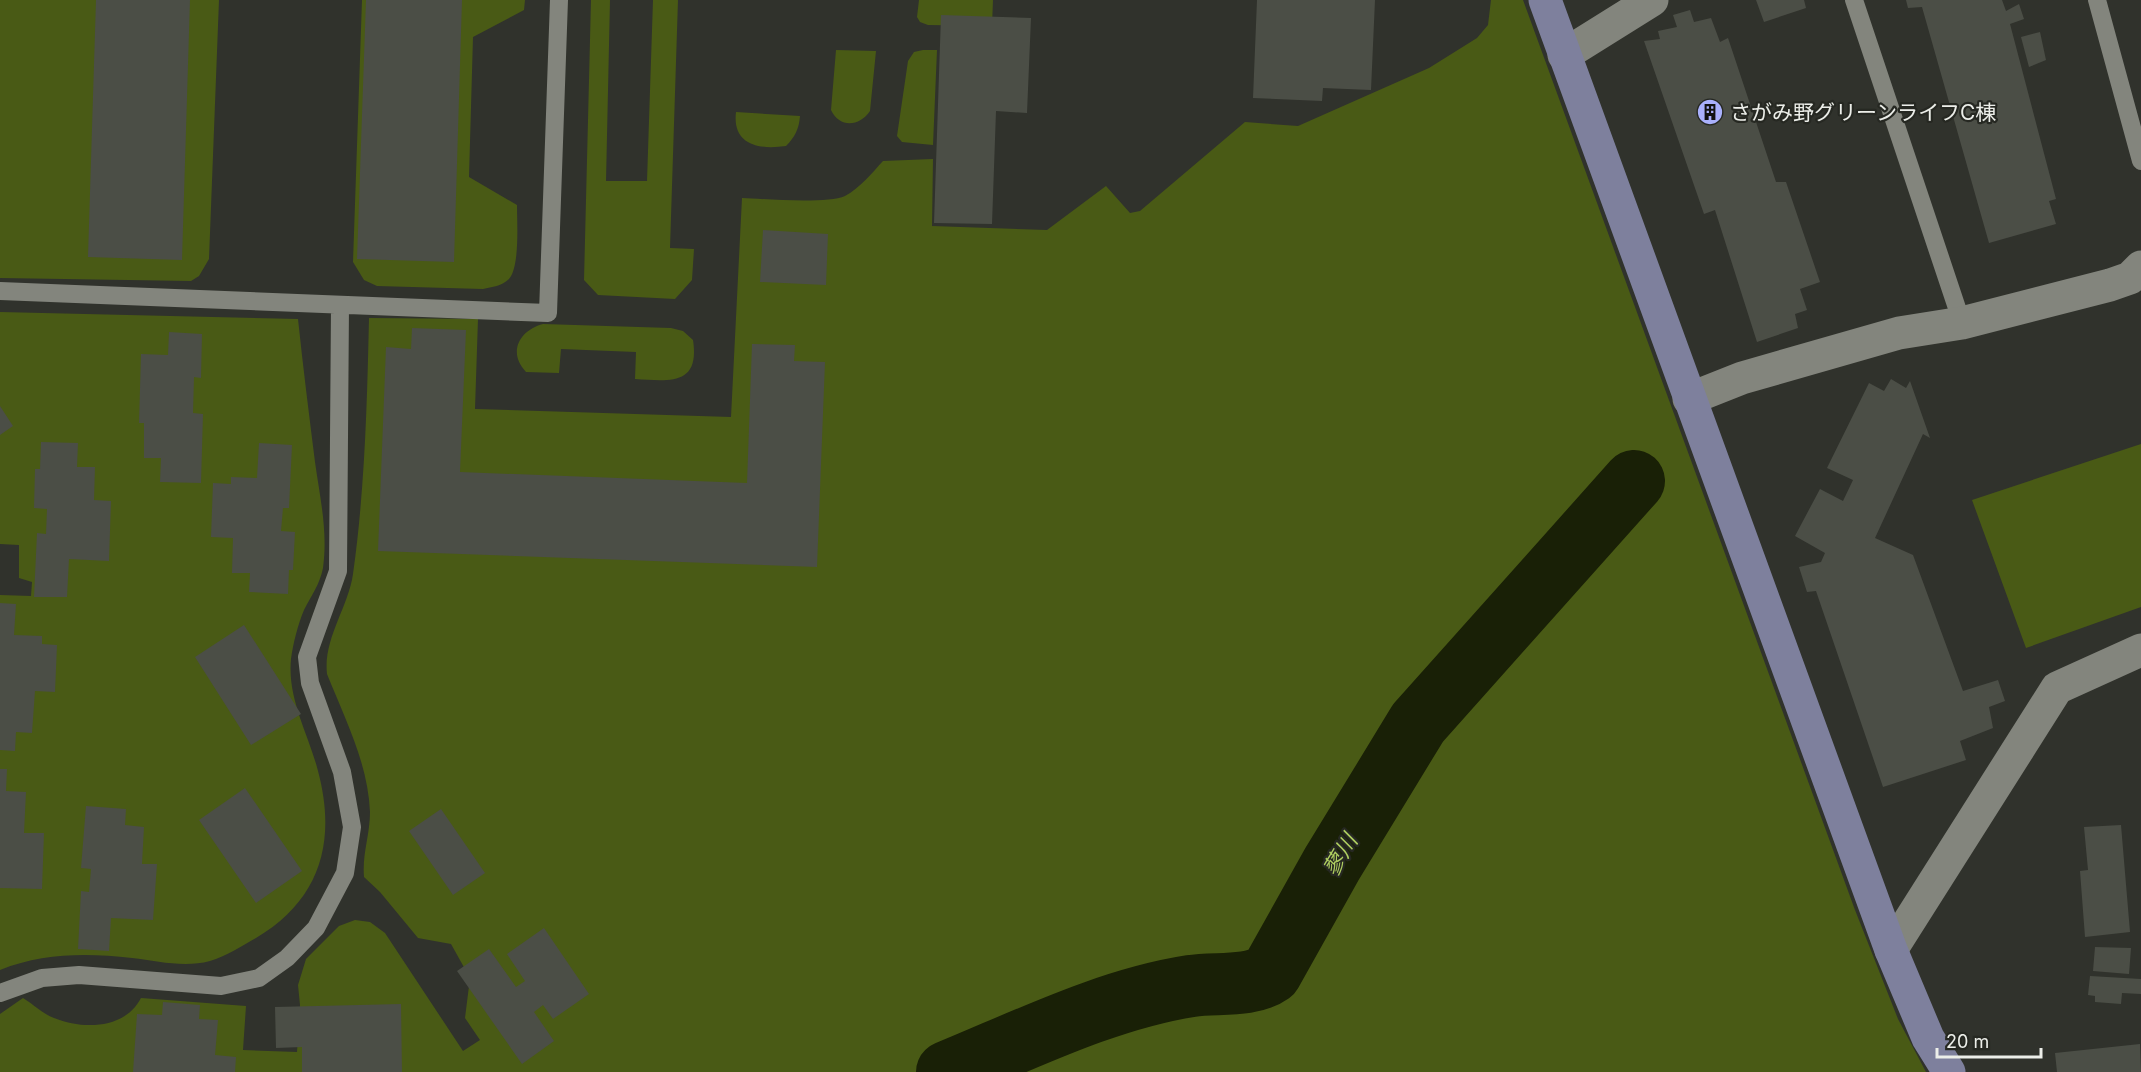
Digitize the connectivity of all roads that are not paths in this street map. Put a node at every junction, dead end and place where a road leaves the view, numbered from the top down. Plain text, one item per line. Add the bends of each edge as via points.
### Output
1 (559, 0) edge
2 (1545, 0) edge
3 (1652, 0) edge
4 (1854, 0) edge
5 (2097, 0) edge
6 (1564, 55) junction
7 (2141, 161) edge
8 (2141, 267) edge
9 (0, 291) edge
10 (340, 305) junction
11 (1962, 323) junction
12 (1689, 399) junction
13 (2141, 650) edge
14 (1891, 950) junction
15 (0, 993) edge
16 (1949, 1072) edge

1 - 10 lane via 548,313
2 - 6 street
3 - 6 street
4 - 11 lane
5 - 7 lane
6 - 12 street
8 - 11 street via 2130,278 2110,285
9 - 10 lane
10 - 15 lane via 338,571 307,657 310,684 344,783 352,826 345,873 316,928 287,958 259,978 221,986 79,975 42,978
11 - 12 street via 1899,333 1742,378
12 - 14 street
13 - 14 street via 2057,688
14 - 16 street via 1928,1038

